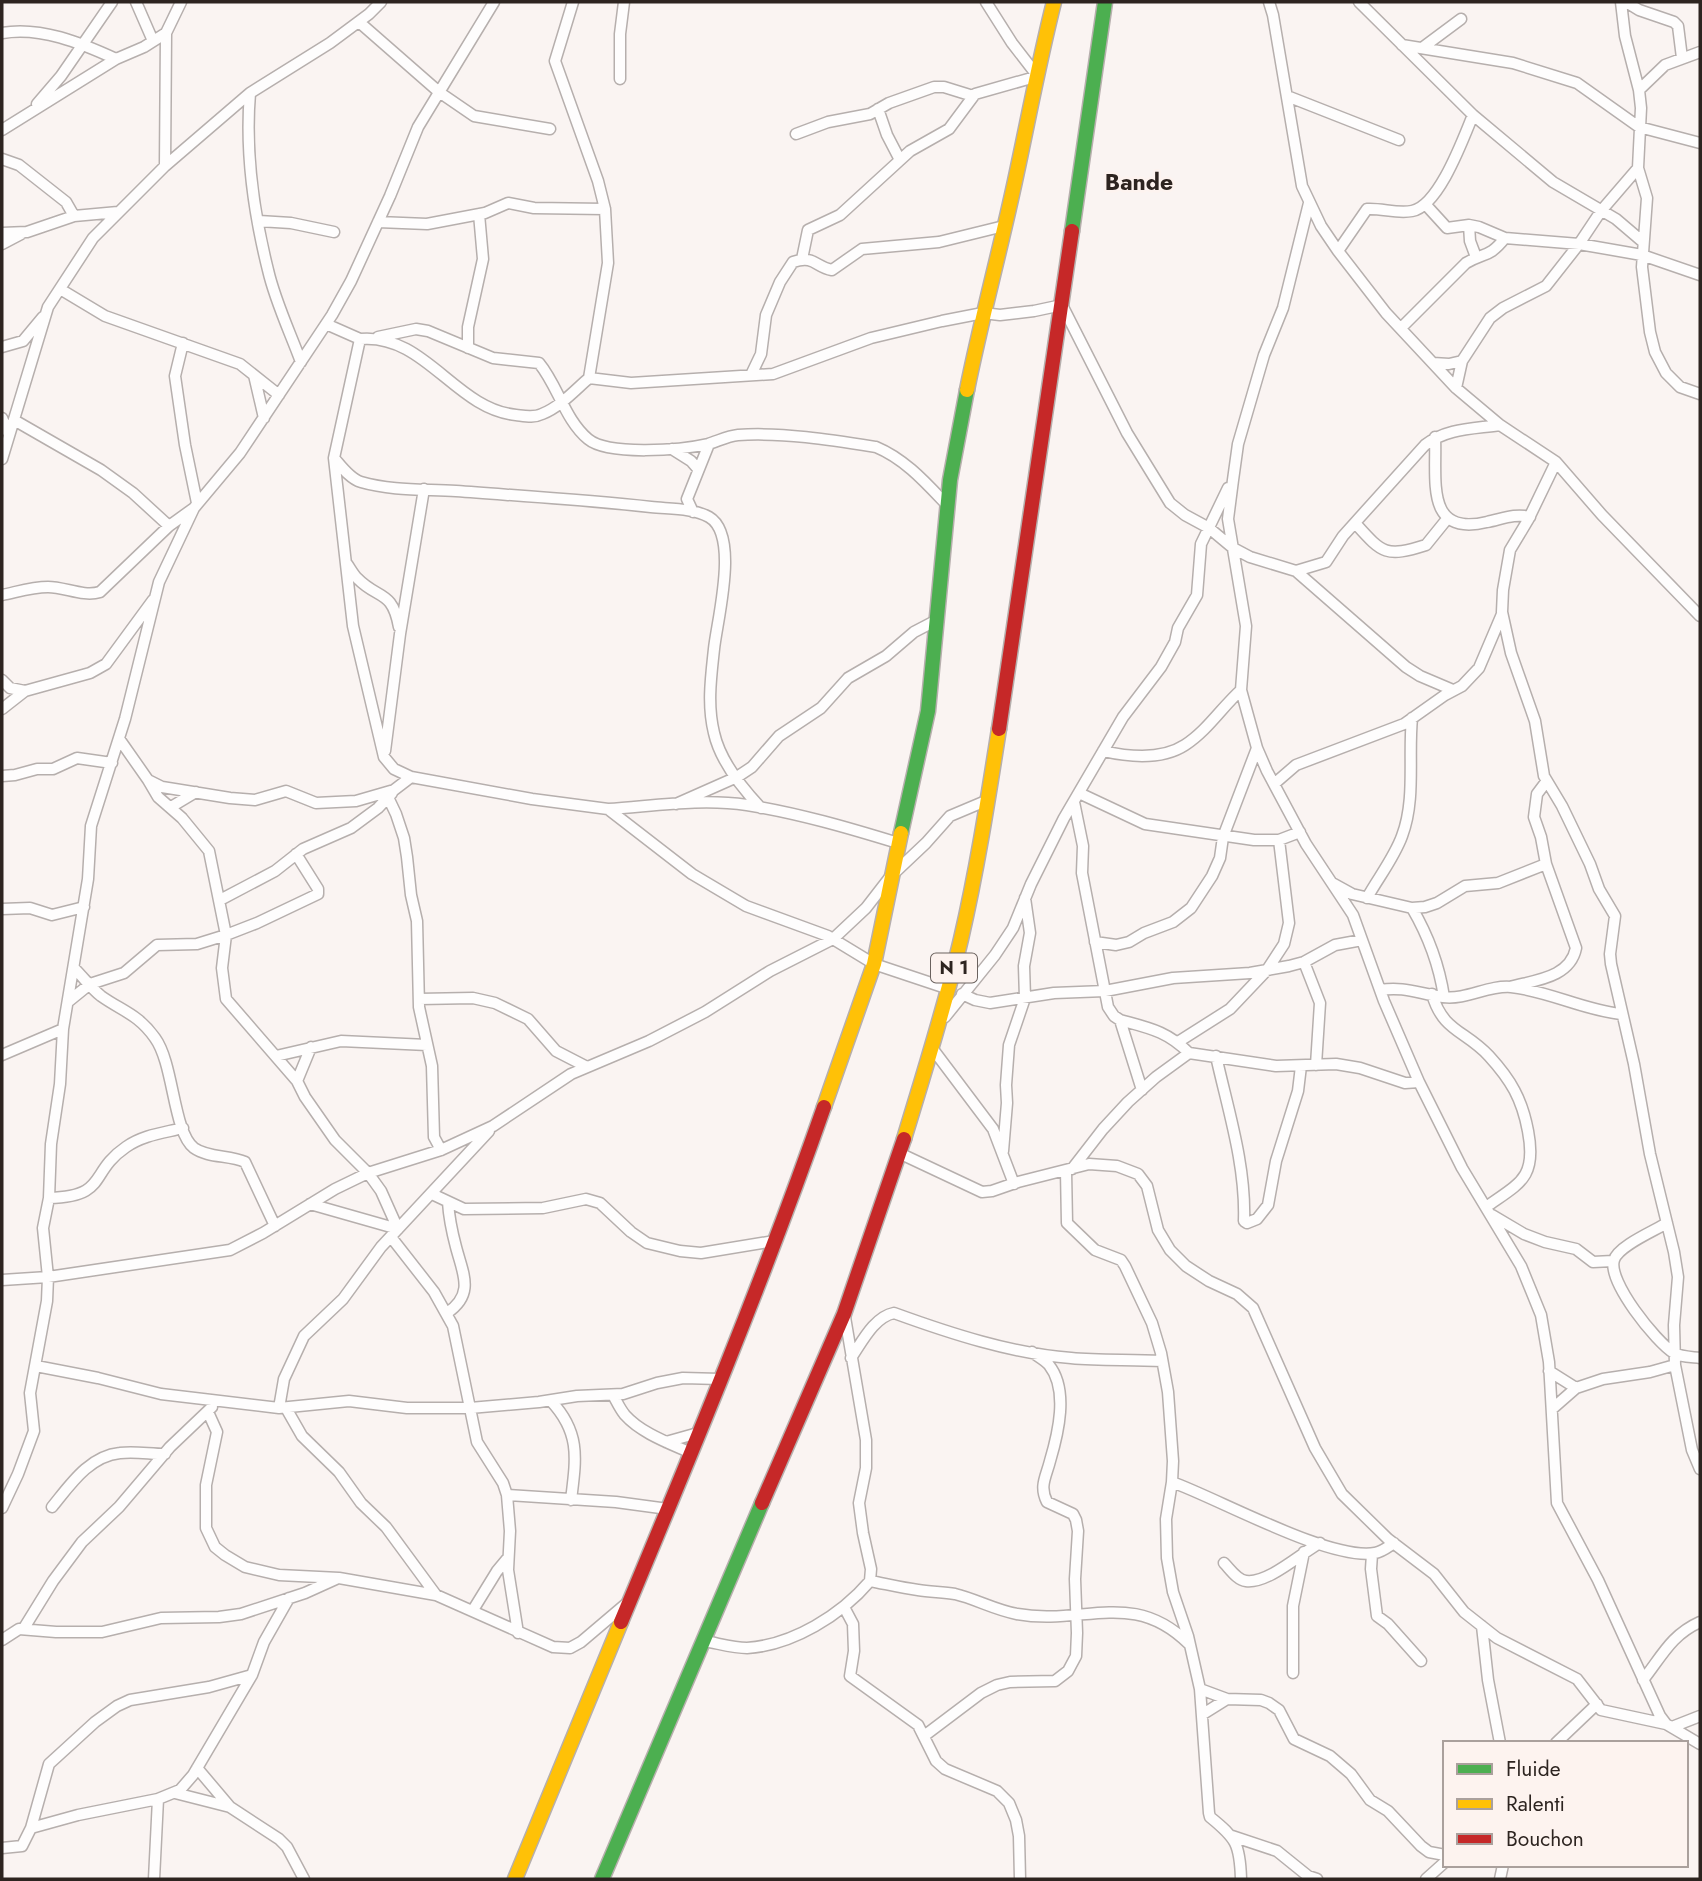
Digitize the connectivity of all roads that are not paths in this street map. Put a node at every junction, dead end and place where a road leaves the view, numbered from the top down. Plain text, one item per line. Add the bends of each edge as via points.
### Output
1 (112, 2) edge
2 (136, 2) edge
3 (181, 2) edge
4 (380, 2) edge
5 (494, 2) edge
6 (573, 2) edge
7 (624, 2) edge
8 (986, 2) edge
9 (1054, 2) edge
10 (1105, 2) edge
11 (1269, 2) edge
12 (1359, 2) edge
13 (1623, 2) edge
14 (1461, 19) dead end
15 (359, 22) junction
16 (2, 33) edge
17 (166, 33) junction
18 (153, 41) junction
19 (84, 45) junction
20 (1402, 45) junction
21 (1422, 48) junction
22 (1700, 52) edge
23 (1682, 58) junction
24 (116, 59) junction
25 (1036, 75) junction
26 (620, 79) dead end
27 (1639, 90) junction
28 (439, 92) junction
29 (250, 93) junction
30 (973, 96) junction
31 (1287, 96) junction
32 (878, 109) junction
33 (28, 114) junction
34 (1473, 115) junction
35 (1639, 127) junction
36 (550, 129) dead end
37 (2, 130) edge
38 (796, 134) dead end
39 (1399, 140) dead end
40 (1700, 143) edge
41 (2, 159) edge
42 (900, 160) junction
43 (165, 166) junction
44 (1638, 169) junction
45 (1309, 203) junction
46 (1426, 205) junction
47 (604, 209) junction
48 (1601, 211) junction
49 (118, 212) junction
50 (478, 214) junction
51 (74, 216) junction
52 (259, 221) junction
53 (378, 222) junction
54 (1469, 225) junction
55 (1004, 226) junction
56 (27, 232) junction
57 (334, 232) dead end
58 (2, 233) edge
59 (1505, 238) junction
60 (1643, 242) junction
61 (2, 244) edge
62 (1579, 244) junction
63 (1338, 251) junction
64 (1642, 255) junction
65 (1476, 257) junction
66 (802, 259) junction
67 (1700, 275) edge
68 (60, 289) junction
69 (1062, 305) junction
70 (46, 313) junction
71 (983, 313) junction
72 (326, 324) junction
73 (1401, 328) junction
74 (375, 338) junction
75 (360, 340) junction
76 (183, 343) junction
77 (2, 347) edge
78 (468, 348) junction
79 (1462, 361) junction
80 (301, 362) junction
81 (1433, 362) junction
82 (254, 375) junction
83 (751, 375) junction
84 (589, 378) junction
85 (1456, 388) junction
86 (1700, 394) edge
87 (279, 395) junction
88 (561, 402) junction
89 (2, 418) edge
90 (264, 418) junction
91 (14, 420) junction
92 (1500, 425) junction
93 (9, 435) junction
94 (1435, 437) junction
95 (709, 444) junction
96 (672, 449) junction
97 (334, 458) junction
98 (2, 459) edge
99 (1556, 462) junction
100 (698, 469) junction
101 (1233, 480) junction
102 (424, 489) junction
103 (947, 505) junction
104 (196, 506) junction
105 (693, 512) junction
106 (1530, 517) junction
107 (1447, 519) junction
108 (1355, 523) junction
109 (169, 526) junction
110 (1209, 528) junction
111 (1233, 548) junction
112 (346, 562) junction
113 (1296, 571) junction
114 (2, 596) edge
115 (155, 597) junction
116 (1502, 612) junction
117 (1700, 616) edge
118 (937, 620) junction
119 (400, 634) junction
120 (2, 680) edge
121 (1241, 690) junction
122 (1454, 690) junction
123 (25, 691) junction
124 (2, 709) edge
125 (1412, 718) junction
126 (120, 740) junction
127 (1257, 748) junction
128 (1103, 751) junction
129 (384, 757) junction
130 (112, 763) junction
131 (1250, 771) junction
132 (1267, 771) junction
133 (2, 776) edge
134 (737, 777) junction
135 (411, 778) junction
136 (148, 780) junction
137 (1546, 782) junction
138 (1274, 784) junction
139 (196, 792) junction
140 (389, 794) junction
141 (1076, 797) junction
142 (988, 800) junction
143 (676, 804) junction
144 (171, 807) junction
145 (761, 808) junction
146 (608, 809) junction
147 (1300, 832) junction
148 (1223, 837) junction
149 (1279, 840) junction
150 (898, 843) junction
151 (296, 854) junction
152 (1546, 864) junction
153 (890, 877) junction
154 (1330, 882) junction
155 (1025, 898) junction
156 (1367, 898) junction
157 (220, 900) junction
158 (84, 907) junction
159 (1412, 908) junction
160 (2, 909) edge
161 (226, 935) junction
162 (832, 939) junction
163 (1362, 940) junction
164 (1095, 942) junction
165 (1304, 961) junction
166 (874, 964) junction
167 (75, 969) junction
168 (1267, 970) junction
169 (90, 984) junction
170 (1510, 987) junction
171 (1380, 990) junction
172 (955, 991) junction
173 (1105, 991) junction
174 (1432, 994) junction
175 (1025, 998) junction
176 (1444, 998) junction
177 (419, 999) junction
178 (69, 1001) junction
179 (1621, 1013) junction
180 (1120, 1020) junction
181 (64, 1029) junction
182 (1178, 1042) junction
183 (427, 1045) junction
184 (311, 1047) junction
185 (932, 1048) junction
186 (1189, 1053) junction
187 (2, 1055) edge
188 (276, 1056) junction
189 (1216, 1056) junction
190 (1316, 1065) junction
191 (1301, 1066) junction
192 (587, 1067) junction
193 (297, 1081) junction
194 (1419, 1082) junction
195 (1142, 1090) junction
196 (493, 1126) junction
197 (183, 1128) junction
198 (441, 1150) junction
199 (1003, 1151) junction
200 (899, 1153) junction
201 (1069, 1170) junction
202 (368, 1173) junction
203 (1014, 1184) junction
204 (432, 1194) junction
205 (49, 1198) junction
206 (448, 1202) junction
207 (310, 1204) junction
208 (1488, 1211) junction
209 (1667, 1223) junction
210 (275, 1226) junction
211 (394, 1233) junction
212 (774, 1241) junction
213 (1614, 1261) junction
214 (48, 1277) junction
215 (2, 1280) edge
216 (447, 1313) junction
217 (844, 1314) junction
218 (1032, 1352) junction
219 (851, 1358) junction
220 (1700, 1358) edge
221 (1675, 1359) junction
222 (1163, 1361) junction
223 (36, 1366) junction
224 (1549, 1371) junction
225 (720, 1379) junction
226 (1576, 1388) junction
227 (613, 1395) junction
228 (219, 1400) junction
229 (551, 1401) junction
230 (282, 1408) junction
231 (470, 1408) junction
232 (1552, 1409) junction
233 (208, 1412) junction
234 (698, 1433) junction
235 (666, 1442) junction
236 (691, 1453) junction
237 (165, 1454) junction
238 (1700, 1469) edge
239 (1172, 1482) junction
240 (507, 1495) junction
241 (571, 1500) junction
242 (52, 1507) dead end
243 (2, 1508) edge
244 (668, 1509) junction
245 (1304, 1538) junction
246 (1320, 1543) junction
247 (1394, 1544) junction
248 (1305, 1551) junction
249 (1372, 1554) junction
250 (507, 1559) junction
251 (1224, 1563) dead end
252 (339, 1578) junction
253 (870, 1581) junction
254 (436, 1595) junction
255 (289, 1598) junction
256 (629, 1601) junction
257 (844, 1607) junction
258 (473, 1610) junction
259 (1076, 1615) junction
260 (1700, 1622) edge
261 (1482, 1626) junction
262 (24, 1628) junction
263 (518, 1633) junction
264 (2, 1640) edge
265 (704, 1641) junction
266 (1190, 1644) junction
267 (1421, 1661) dead end
268 (1293, 1673) dead end
269 (252, 1675) junction
270 (1643, 1680) junction
271 (1200, 1689) junction
272 (1227, 1699) junction
273 (1597, 1704) junction
274 (1203, 1714) junction
275 (1700, 1716) edge
276 (1669, 1726) junction
277 (925, 1737) junction
278 (1500, 1741) edge
279 (1558, 1741) edge
280 (1700, 1744) edge
281 (197, 1768) junction
282 (175, 1793) junction
283 (158, 1799) junction
284 (230, 1807) junction
285 (31, 1828) junction
286 (1232, 1836) junction
287 (2, 1848) edge
288 (1443, 1855) edge
289 (1443, 1863) edge
290 (154, 1879) edge
291 (304, 1879) edge
292 (515, 1879) edge
293 (602, 1879) edge
294 (1020, 1879) edge
295 (1241, 1879) edge
296 (1317, 1879) edge
297 (1426, 1879) edge

1 - 19 street
2 - 18 street
3 - 17 street
4 - 15 street
5 - 28 street
6 - 47 street via 555,61
7 - 26 street
8 - 25 street
9 - 25 main road
10 - 69 main road, N 1
11 - 31 street
12 - 20 street
13 - 23 street via 1674,22
13 - 27 street via 1627,47
14 - 21 street
15 - 28 street
15 - 29 street
16 - 19 street via 25,30
17 - 18 street
17 - 43 street
18 - 24 street
19 - 24 street
19 - 33 street
20 - 21 street
20 - 34 street
21 - 35 street via 1513,64 1577,83
22 - 23 street
23 - 27 street via 1658,70
24 - 33 street
25 - 30 street
25 - 55 main road
27 - 35 street
28 - 36 street via 474,116
28 - 53 street via 418,127
29 - 43 street
29 - 52 street via 249,152
30 - 32 street via 934,88
30 - 42 street via 949,129
31 - 39 street
31 - 45 street
32 - 38 street
32 - 42 street
33 - 37 street
34 - 46 street
34 - 48 street via 1553,182
35 - 40 street
35 - 44 street
41 - 51 street via 19,165 66,202
42 - 66 street via 841,215 808,230
43 - 49 street
44 - 48 street
44 - 60 street via 1647,198
45 - 63 street
45 - 101 street via 1283,308 1241,432
46 - 54 street via 1447,228
46 - 63 street via 1406,212 1367,209
47 - 50 street via 508,203
47 - 84 street via 608,263
48 - 60 street
48 - 62 street
49 - 51 street
49 - 68 street via 93,238
50 - 53 street via 427,224
50 - 78 street via 483,259 469,318
51 - 56 street
52 - 57 street
52 - 80 street via 268,270
53 - 72 street
54 - 59 street
54 - 65 street
55 - 66 street via 939,242 862,249 832,270
55 - 71 main road
56 - 58 street
56 - 61 street
59 - 62 street
59 - 65 street via 1494,252
60 - 64 street
62 - 64 street
62 - 79 street via 1546,286 1490,317
63 - 73 street
64 - 67 street
64 - 86 street via 1645,307 1655,352 1673,382
65 - 73 street
66 - 83 street via 793,262 780,282
68 - 70 street
68 - 76 street via 105,316
69 - 71 street via 1000,315
69 - 110 street via 1127,433 1170,503
69 - 142 main road, N 1
70 - 77 street via 23,341
70 - 91 street
71 - 83 street via 871,338 773,374
71 - 103 main road
72 - 75 street
72 - 80 street
73 - 81 street
74 - 75 street
74 - 78 street via 416,329
74 - 88 street via 401,346 499,414 539,416
75 - 97 street
76 - 82 street via 226,357
76 - 104 street via 175,376
78 - 88 street via 500,360 539,363
79 - 81 street
79 - 85 street
80 - 87 street
81 - 85 street
82 - 87 street
82 - 90 street
83 - 84 street via 631,383
84 - 88 street
85 - 92 street
87 - 90 street
88 - 96 street via 583,434 597,444 611,449
89 - 93 street
90 - 104 street
91 - 93 street
91 - 109 street via 122,485
92 - 94 street
92 - 99 street
93 - 98 street
94 - 107 street via 1437,492
94 - 108 street
95 - 96 street
95 - 100 street
95 - 103 street via 745,435 876,447 909,467
96 - 100 street
97 - 102 street via 361,482
97 - 112 street
99 - 106 street
99 - 117 street
100 - 105 street via 687,499
101 - 110 street
101 - 111 street via 1228,519
102 - 105 street
102 - 119 street
103 - 118 main road
104 - 109 street
104 - 115 street
105 - 134 street via 718,525 724,550 726,567 709,700 718,748
106 - 107 street via 1517,514 1464,526
106 - 116 street via 1510,550
107 - 108 street via 1426,545 1386,552
108 - 113 street via 1326,562
109 - 114 street via 96,593 48,587
110 - 111 street
110 - 128 street via 1201,544 1197,595 1175,642
111 - 113 street
111 - 121 street via 1246,626
112 - 119 street via 358,579 389,599
112 - 129 street via 353,626
113 - 122 street via 1406,667
115 - 123 street via 106,664
115 - 126 street
116 - 122 street via 1479,668
116 - 137 street via 1535,721
118 - 134 street via 848,678 821,708 779,736
118 - 150 main road via 928,711
119 - 129 street
120 - 123 street via 10,688
121 - 127 street
121 - 128 street via 1184,746 1137,756
122 - 125 street
123 - 124 street
125 - 138 street via 1296,765
125 - 156 street via 1411,784 1404,834
126 - 130 street
126 - 136 street
127 - 131 street
127 - 132 street
128 - 141 street
129 - 135 street
130 - 133 street via 77,758 53,769
130 - 158 street via 91,826
131 - 132 street
131 - 148 street
132 - 138 street
134 - 143 street
134 - 145 street
135 - 140 street
135 - 146 street
136 - 139 street
136 - 144 street
137 - 152 street via 1537,794 1534,817
137 - 179 street via 1615,916 1610,954
138 - 147 street
139 - 140 street via 255,800 286,791 316,803 356,802
139 - 144 street
140 - 151 street via 351,828
140 - 177 street via 404,838 417,921
141 - 148 street via 1145,824
141 - 155 street
141 - 164 street via 1082,873
142 - 153 street via 950,816
142 - 172 main road, N 1
143 - 145 street
143 - 146 street
144 - 157 street via 209,851
145 - 150 street
146 - 162 street via 692,874 746,905
147 - 149 street
147 - 154 street
148 - 149 street
148 - 164 street via 1212,876 1182,916 1124,944
149 - 168 street via 1289,923 1284,944
150 - 153 main road
151 - 157 street
151 - 161 street via 318,894
152 - 159 street via 1498,883 1465,886 1425,908
152 - 170 street via 1574,939 1574,957 1561,971
153 - 162 street via 866,908
153 - 166 main road
154 - 156 street
154 - 163 street via 1353,915
155 - 172 street via 995,955
155 - 175 street via 1030,919
156 - 159 street
157 - 161 street
158 - 160 street via 52,915 30,908
158 - 167 street
159 - 176 street via 1428,936
161 - 169 street via 197,944 157,945 124,973
161 - 188 street via 222,968 226,999
162 - 166 street
162 - 192 street via 705,1012
163 - 165 street via 1335,945
163 - 171 street
164 - 173 street
165 - 168 street
165 - 190 street via 1320,1003
166 - 172 street
166 - 212 main road
167 - 169 street
167 - 178 street
168 - 173 street via 1151,981
168 - 182 street via 1230,1009
169 - 178 street
169 - 197 street via 133,1014 157,1040 166,1057
170 - 176 street
170 - 179 street
171 - 174 street
171 - 194 street
172 - 175 street via 990,1003
172 - 185 main road, N 1
173 - 175 street
173 - 180 street via 1108,1007
174 - 176 street
174 - 208 street via 1443,1020 1489,1055 1517,1090 1524,1108 1530,1143 1528,1172
175 - 199 street via 1009,1045
177 - 183 street
177 - 192 street via 473,998 495,1003 528,1019 556,1051
178 - 181 street
179 - 209 street
180 - 182 street via 1162,1032
180 - 195 street
181 - 187 street
181 - 205 street
182 - 186 street
183 - 184 street via 341,1041
183 - 198 street via 434,1137
184 - 188 street
184 - 193 street
185 - 199 street via 993,1129
185 - 200 main road, N 1
186 - 189 street
186 - 195 street
188 - 193 street
189 - 191 street
189 - 191 street via 1247,1223 1268,1205
190 - 191 street
190 - 194 street via 1336,1064 1405,1083
192 - 196 street
193 - 202 street via 335,1140
194 - 208 street
195 - 201 street
196 - 198 street
196 - 204 street
197 - 205 street via 124,1148 85,1193
197 - 210 street via 197,1150 246,1162
198 - 202 street
199 - 203 street
200 - 203 street via 982,1192
200 - 217 main road, N 1
201 - 203 street
201 - 222 street via 1067,1223 1095,1250 1125,1266 1152,1323
201 - 247 street via 1089,1164 1117,1166 1138,1174 1147,1186 1158,1230 1170,1250 1186,1266 1253,1308 1315,1448 1342,1494
202 - 207 street
202 - 211 street via 381,1191
204 - 206 street
204 - 211 street
205 - 214 street via 43,1228
206 - 212 street via 464,1209 490,1210 543,1208 586,1199 600,1203 647,1243 680,1251 701,1253
206 - 216 street via 465,1285 459,1305
207 - 210 street
207 - 211 street
208 - 213 street via 1524,1234 1576,1249 1593,1262
208 - 224 street via 1521,1266 1541,1315
209 - 213 street via 1625,1247
209 - 221 street via 1678,1277
210 - 214 street via 230,1250
211 - 216 street
211 - 230 street via 343,1299 304,1336 284,1379
212 - 225 main road
213 - 221 street via 1614,1273 1632,1308
214 - 215 street
214 - 223 street
216 - 231 street
217 - 219 street
217 - 265 main road, N 1
218 - 219 street via 894,1313 870,1330
218 - 222 street
218 - 259 street via 1049,1364 1060,1394 1056,1439 1042,1486 1047,1503 1073,1514 1076,1520
219 - 253 street via 866,1440 859,1503
220 - 221 street
221 - 226 street via 1650,1373
221 - 238 street via 1692,1450
222 - 239 street
223 - 228 street via 161,1394
223 - 243 street via 30,1393 34,1431
224 - 226 street
224 - 232 street
225 - 227 street via 683,1378
225 - 234 main road
226 - 232 street
227 - 229 street
227 - 235 street via 635,1424
228 - 230 street
228 - 233 street
229 - 231 street
229 - 241 street via 564,1415 573,1441
230 - 231 street via 349,1401 407,1408
230 - 254 street via 360,1503 386,1527
231 - 240 street via 479,1450
232 - 270 street via 1557,1503
233 - 237 street
233 - 252 street via 217,1432 206,1528 215,1547 245,1567 279,1575
234 - 235 street
234 - 236 main road
235 - 236 street
236 - 244 main road
237 - 242 street via 105,1456 79,1475
237 - 262 street via 82,1542
239 - 245 street
239 - 266 street via 1166,1519 1168,1565
240 - 241 street
240 - 250 street
241 - 244 street
244 - 256 main road
245 - 246 street
245 - 248 street
246 - 248 street
246 - 249 street
247 - 249 street
247 - 261 street via 1434,1574 1464,1612
248 - 251 street via 1275,1572 1250,1581 1238,1578
248 - 268 street via 1293,1606
249 - 267 street via 1377,1616
250 - 258 street
250 - 263 street
252 - 254 street
252 - 255 street
253 - 257 street
253 - 259 street via 953,1594 1016,1614
254 - 258 street
255 - 262 street via 241,1614 161,1618 102,1632
255 - 269 street
256 - 263 street via 570,1648 553,1647
256 - 292 main road
257 - 265 street via 812,1628 768,1644 745,1648
257 - 277 street via 853,1624 849,1676 918,1725
258 - 263 street
259 - 266 street via 1144,1614 1177,1631
259 - 277 street via 1076,1656 1063,1677 1045,1683 997,1685
260 - 270 street via 1671,1640
261 - 273 street via 1577,1679
261 - 278 street
262 - 264 street
265 - 293 main road, N 1
266 - 271 street
269 - 281 street
269 - 285 street via 117,1706 48,1764
270 - 276 street
271 - 272 street
271 - 274 street
272 - 274 street
272 - 288 street via 1261,1700 1279,1710 1294,1739 1330,1756 1421,1846
273 - 276 street via 1617,1715
273 - 279 street
274 - 286 street via 1209,1813
275 - 276 street
276 - 280 street
277 - 294 street via 945,1769 997,1791 1009,1803 1017,1820
281 - 282 street
281 - 284 street
282 - 283 street
282 - 284 street
283 - 285 street
283 - 290 street
284 - 291 street via 288,1847
285 - 287 street via 20,1847
286 - 295 street
286 - 296 street via 1277,1852
289 - 297 street

